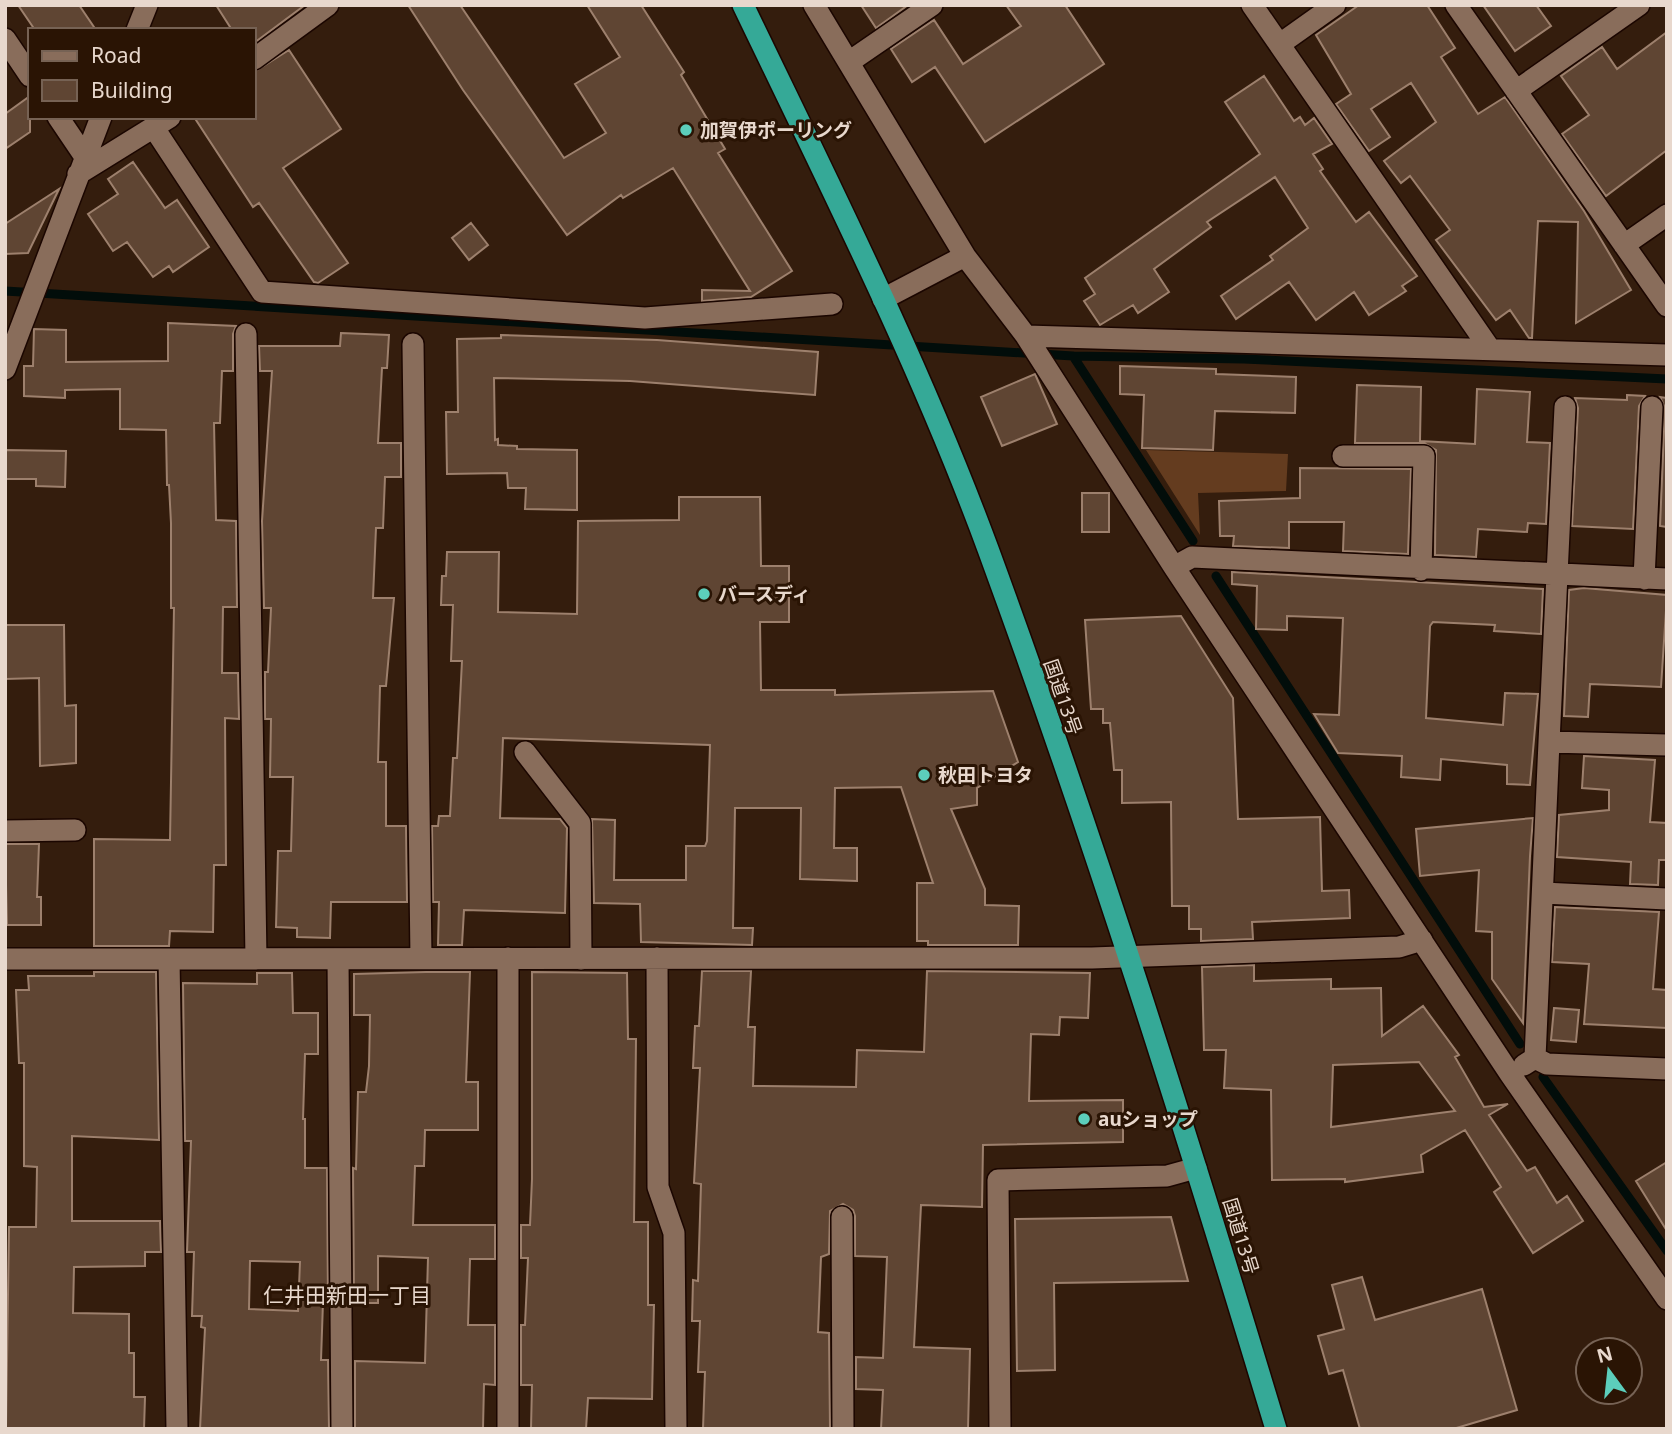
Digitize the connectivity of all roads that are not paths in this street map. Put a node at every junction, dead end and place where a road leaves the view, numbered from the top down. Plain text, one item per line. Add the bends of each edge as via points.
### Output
1 (147, 5) edge
2 (328, 5) edge
3 (743, 5) edge
4 (814, 5) edge
5 (932, 5) edge
6 (1252, 5) edge
7 (1335, 5) edge
8 (1456, 5) edge
9 (1639, 5) edge
10 (138, 28) edge
11 (5, 39) edge
12 (1280, 44) junction
13 (256, 58) edge
14 (849, 62) junction
15 (28, 73) edge
16 (1516, 91) junction
17 (59, 119) edge
18 (100, 119) edge
19 (162, 123) edge
20 (81, 165) junction
21 (1667, 215) edge
22 (1624, 245) junction
23 (965, 256) junction
24 (883, 299) junction
25 (832, 304) dead end
26 (1667, 306) edge
27 (246, 334) dead end
28 (1026, 336) junction
29 (413, 344) dead end
30 (9, 345) edge
31 (1490, 349) junction
32 (1667, 355) edge
33 (5, 369) edge
34 (1565, 407) dead end
35 (1652, 407) dead end
36 (1343, 457) dead end
37 (1174, 567) junction
38 (1421, 570) junction
39 (1556, 575) junction
40 (1644, 579) junction
41 (1667, 579) edge
42 (1549, 742) junction
43 (1667, 745) edge
44 (525, 752) dead end
45 (75, 830) dead end
46 (5, 831) edge
47 (1543, 893) junction
48 (1667, 900) edge
49 (1422, 940) junction
50 (1127, 957) junction
51 (421, 958) junction
52 (508, 958) junction
53 (657, 958) junction
54 (5, 959) edge
55 (169, 959) junction
56 (256, 959) junction
57 (338, 959) junction
58 (581, 959) junction
59 (1535, 1058) junction
60 (1667, 1069) edge
61 (1510, 1074) junction
62 (1196, 1168) junction
63 (842, 1217) dead end
64 (1667, 1299) edge
65 (177, 1429) edge
66 (342, 1429) edge
67 (508, 1429) edge
68 (676, 1429) edge
69 (843, 1429) edge
70 (1000, 1429) edge
71 (1276, 1429) edge

1 - 10 street
2 - 13 street
3 - 24 highway, 国道13号
4 - 14 street
5 - 14 street
6 - 12 street
7 - 12 street
8 - 16 street
9 - 16 street
11 - 15 street
12 - 31 street
14 - 23 street
16 - 22 street
17 - 20 street
18 - 20 street
19 - 20 street
19 - 25 street via 262,292 645,318
20 - 30 street
21 - 22 street
22 - 26 street
23 - 24 street
23 - 28 street
24 - 50 highway, 国道13号 via 987,547
27 - 56 street
28 - 31 street
28 - 37 street
29 - 51 street
30 - 33 street
31 - 32 street
34 - 39 street
35 - 40 street
36 - 38 street via 1424,456
37 - 38 street via 1192,557
37 - 49 street
38 - 39 street
39 - 40 street
39 - 42 street
40 - 41 street
42 - 43 street
42 - 47 street
44 - 58 street via 580,823
45 - 46 street
47 - 48 street
47 - 59 street
49 - 50 street via 1399,947
49 - 61 street
50 - 53 street
50 - 62 highway, 国道13号
51 - 52 street
51 - 57 street
52 - 58 street
52 - 67 street
53 - 58 street
53 - 68 street via 658,1187 674,1233
54 - 55 street
55 - 56 street
55 - 65 street
56 - 57 street
57 - 66 street
59 - 60 street via 1547,1064
59 - 61 street
61 - 64 street
62 - 70 street via 1167,1176 998,1180
62 - 71 highway, 国道13号
63 - 69 street

